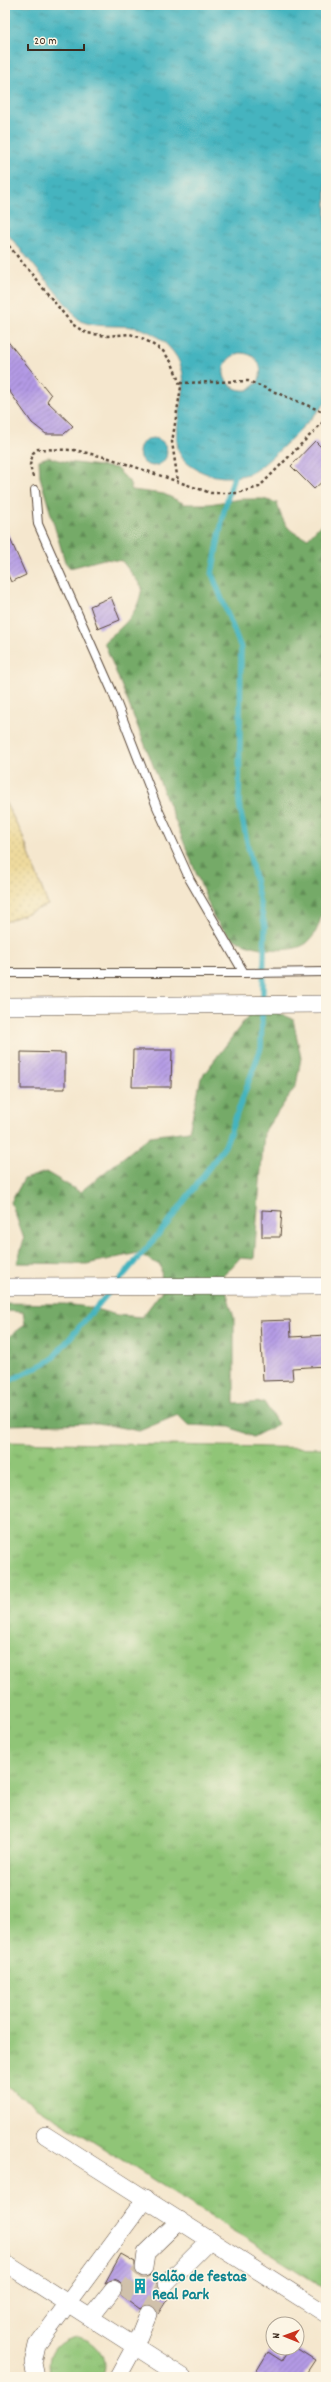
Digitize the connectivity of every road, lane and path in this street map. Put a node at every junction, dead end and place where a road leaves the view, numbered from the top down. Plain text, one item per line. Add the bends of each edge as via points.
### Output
1 (5, 241) edge
2 (180, 383) junction
3 (326, 413) edge
4 (326, 419) edge
5 (178, 482) junction
6 (35, 490) joint
7 (326, 972) edge
8 (5, 973) edge
9 (244, 973) junction
10 (326, 1004) edge
11 (5, 1006) edge
12 (326, 1286) edge
13 (5, 1287) edge
14 (45, 2135) dead end
15 (146, 2198) junction
16 (180, 2220) junction
17 (210, 2240) junction
18 (141, 2261) tunnel mouth
19 (5, 2262) edge
20 (166, 2284) tunnel mouth
21 (118, 2292) tunnel mouth
22 (68, 2302) junction
23 (148, 2314) tunnel mouth
24 (326, 2314) edge
25 (95, 2320) junction
26 (135, 2346) junction
27 (36, 2377) edge
28 (118, 2377) edge
29 (183, 2377) edge

1 - 2 path via 72,324 86,333 108,336 130,334 144,339 163,351 172,363
2 - 3 path via 233,380 248,382
2 - 5 path via 181,396 172,442
4 - 5 path via 259,487 238,493 211,493
5 - 6 path via 110,458 74,450 38,449 33,453 30,465
6 - 9 lane via 38,524 112,691 156,807 190,880
7 - 9 lane
8 - 9 lane
10 - 11 street
12 - 13 street
14 - 15 street
15 - 16 street
15 - 22 street
16 - 17 street
16 - 18 street
17 - 20 street
17 - 24 street
19 - 22 street
21 - 25 street
22 - 25 street
22 - 27 street via 37,2345 33,2363
23 - 26 street
25 - 26 street
26 - 28 street
26 - 29 street

